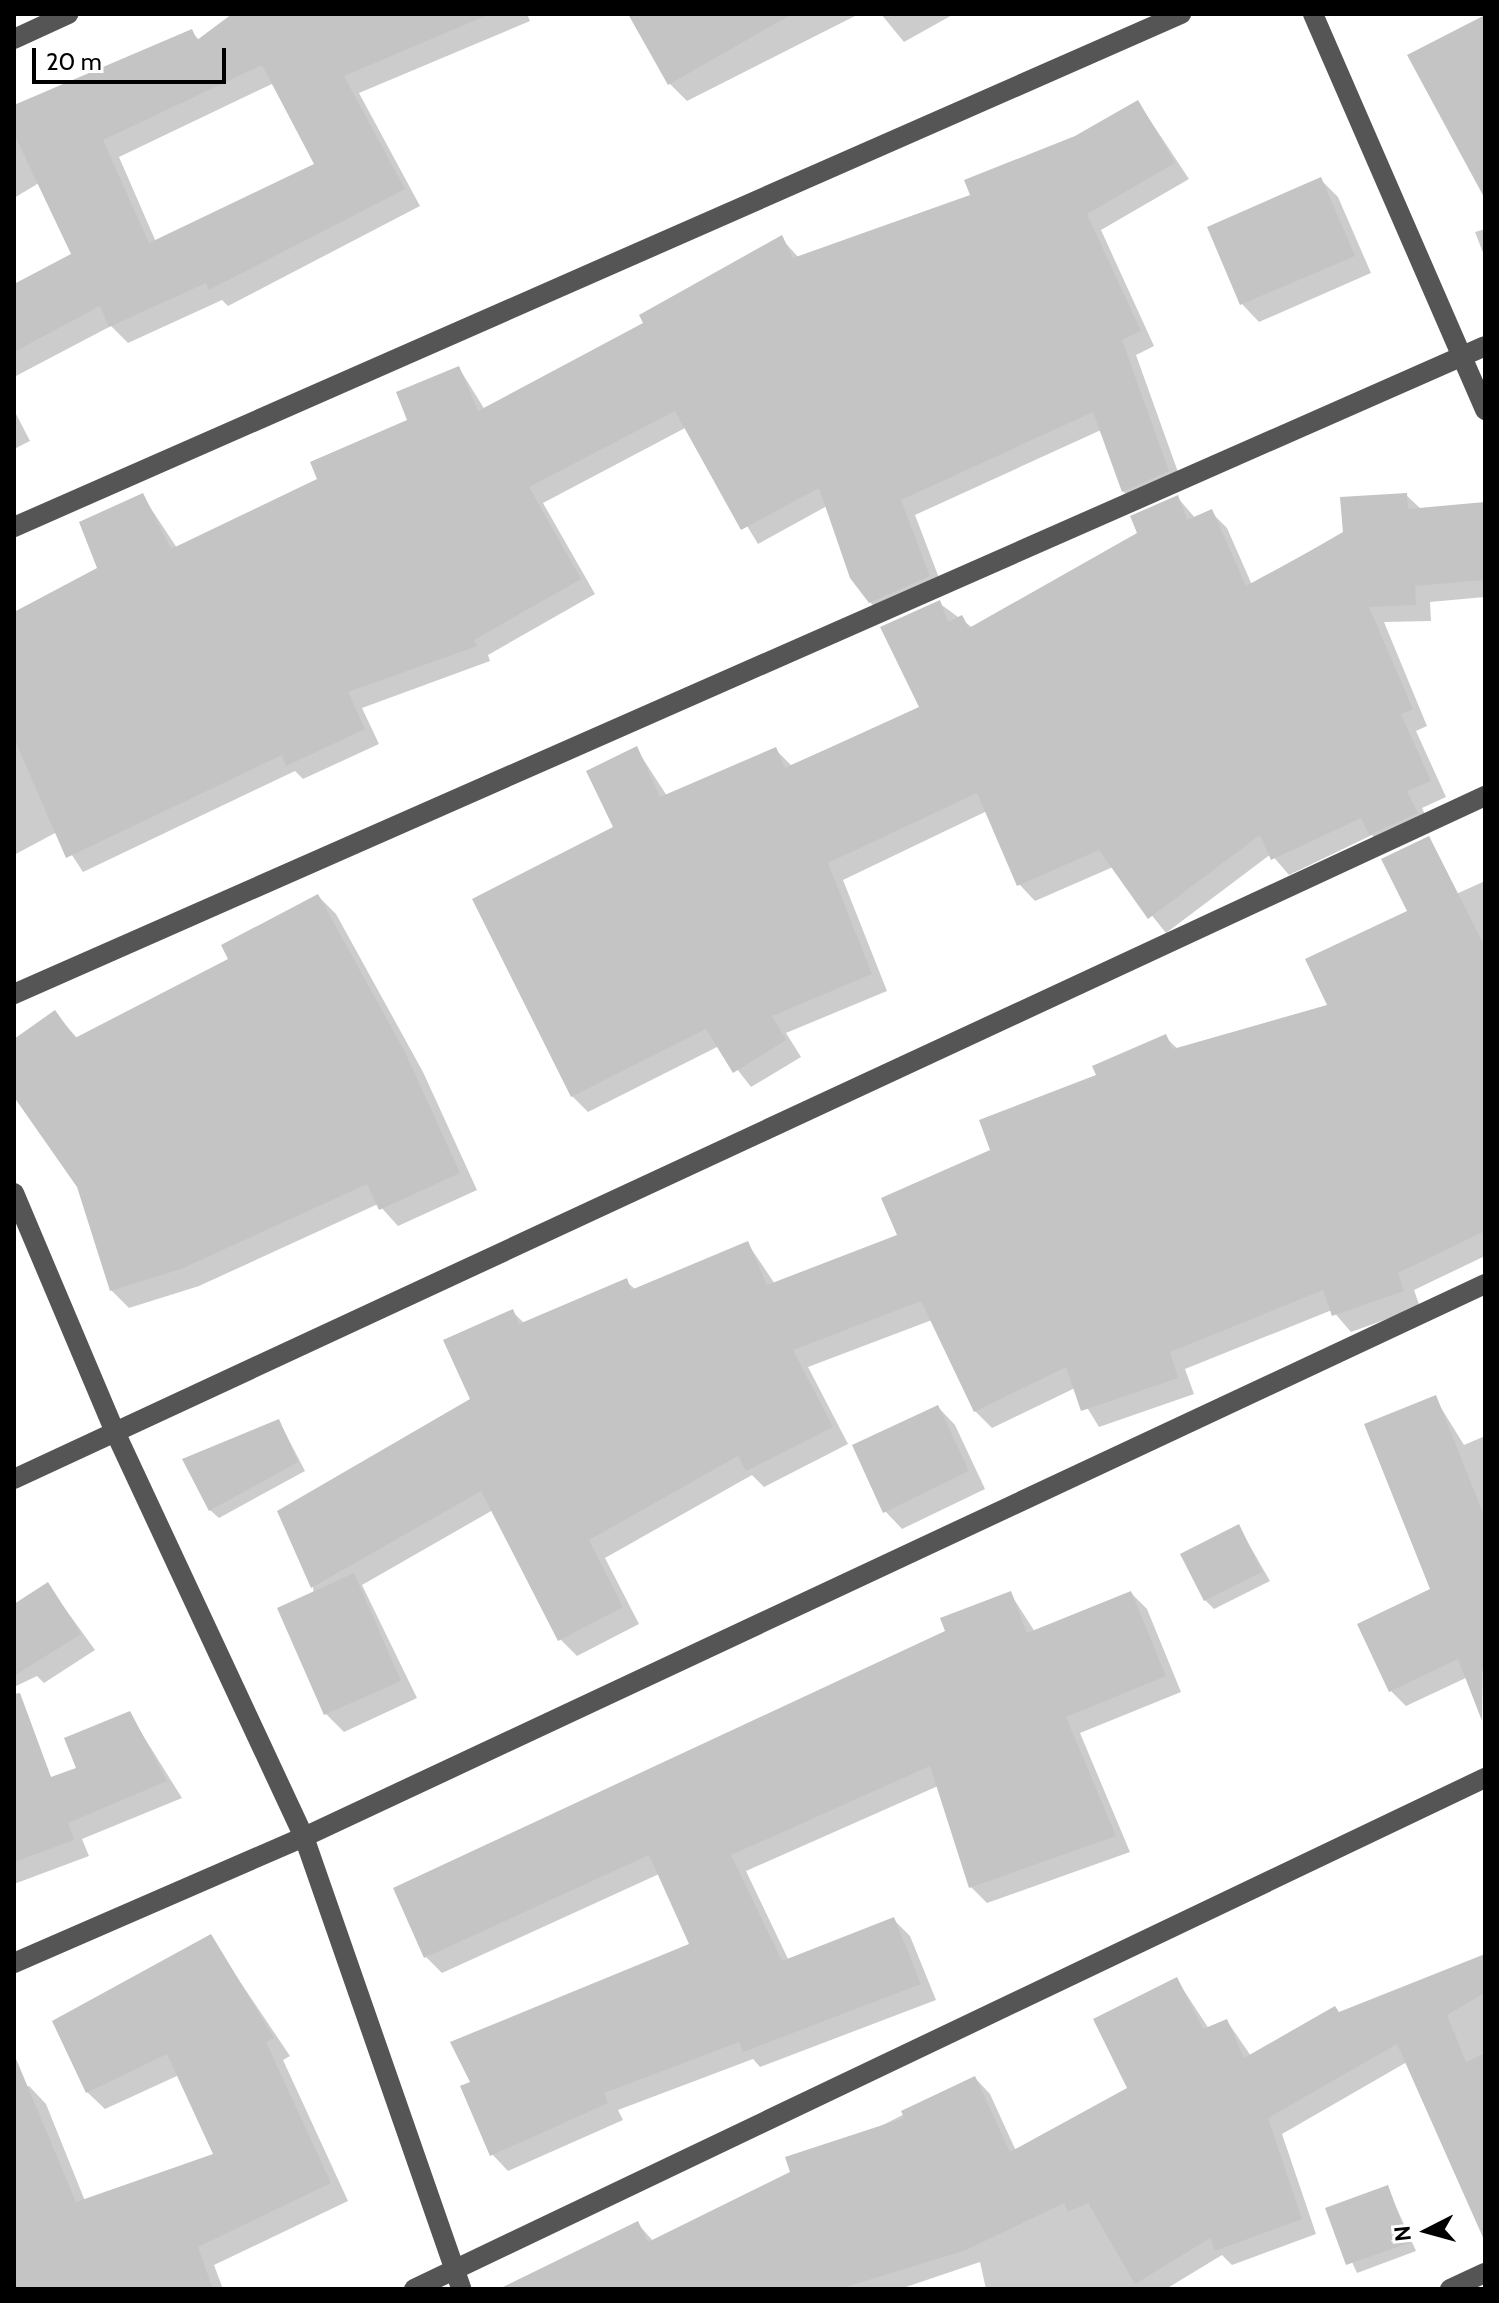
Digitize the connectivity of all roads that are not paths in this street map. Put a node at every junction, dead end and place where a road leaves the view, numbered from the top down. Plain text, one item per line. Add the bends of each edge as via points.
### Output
1 (68, 14) edge
2 (1181, 14) edge
3 (1313, 14) edge
4 (14, 39) edge
5 (1485, 346) edge
6 (1460, 357) junction
7 (1485, 410) edge
8 (14, 527) edge
9 (1485, 796) edge
10 (14, 994) edge
11 (14, 1193) edge
12 (1485, 1284) edge
13 (116, 1434) junction
14 (14, 1479) edge
15 (1485, 1778) edge
16 (304, 1837) junction
17 (14, 1963) edge
18 (1485, 2273) edge
19 (457, 2280) edge
20 (414, 2289) edge
21 (1450, 2289) edge

1 - 4 street
2 - 8 street
3 - 6 street
5 - 6 street
6 - 7 street
6 - 10 street
9 - 13 street
11 - 13 street
12 - 16 street
13 - 14 street
13 - 16 street
15 - 19 street
16 - 17 street
16 - 19 street
18 - 21 street
19 - 20 street

